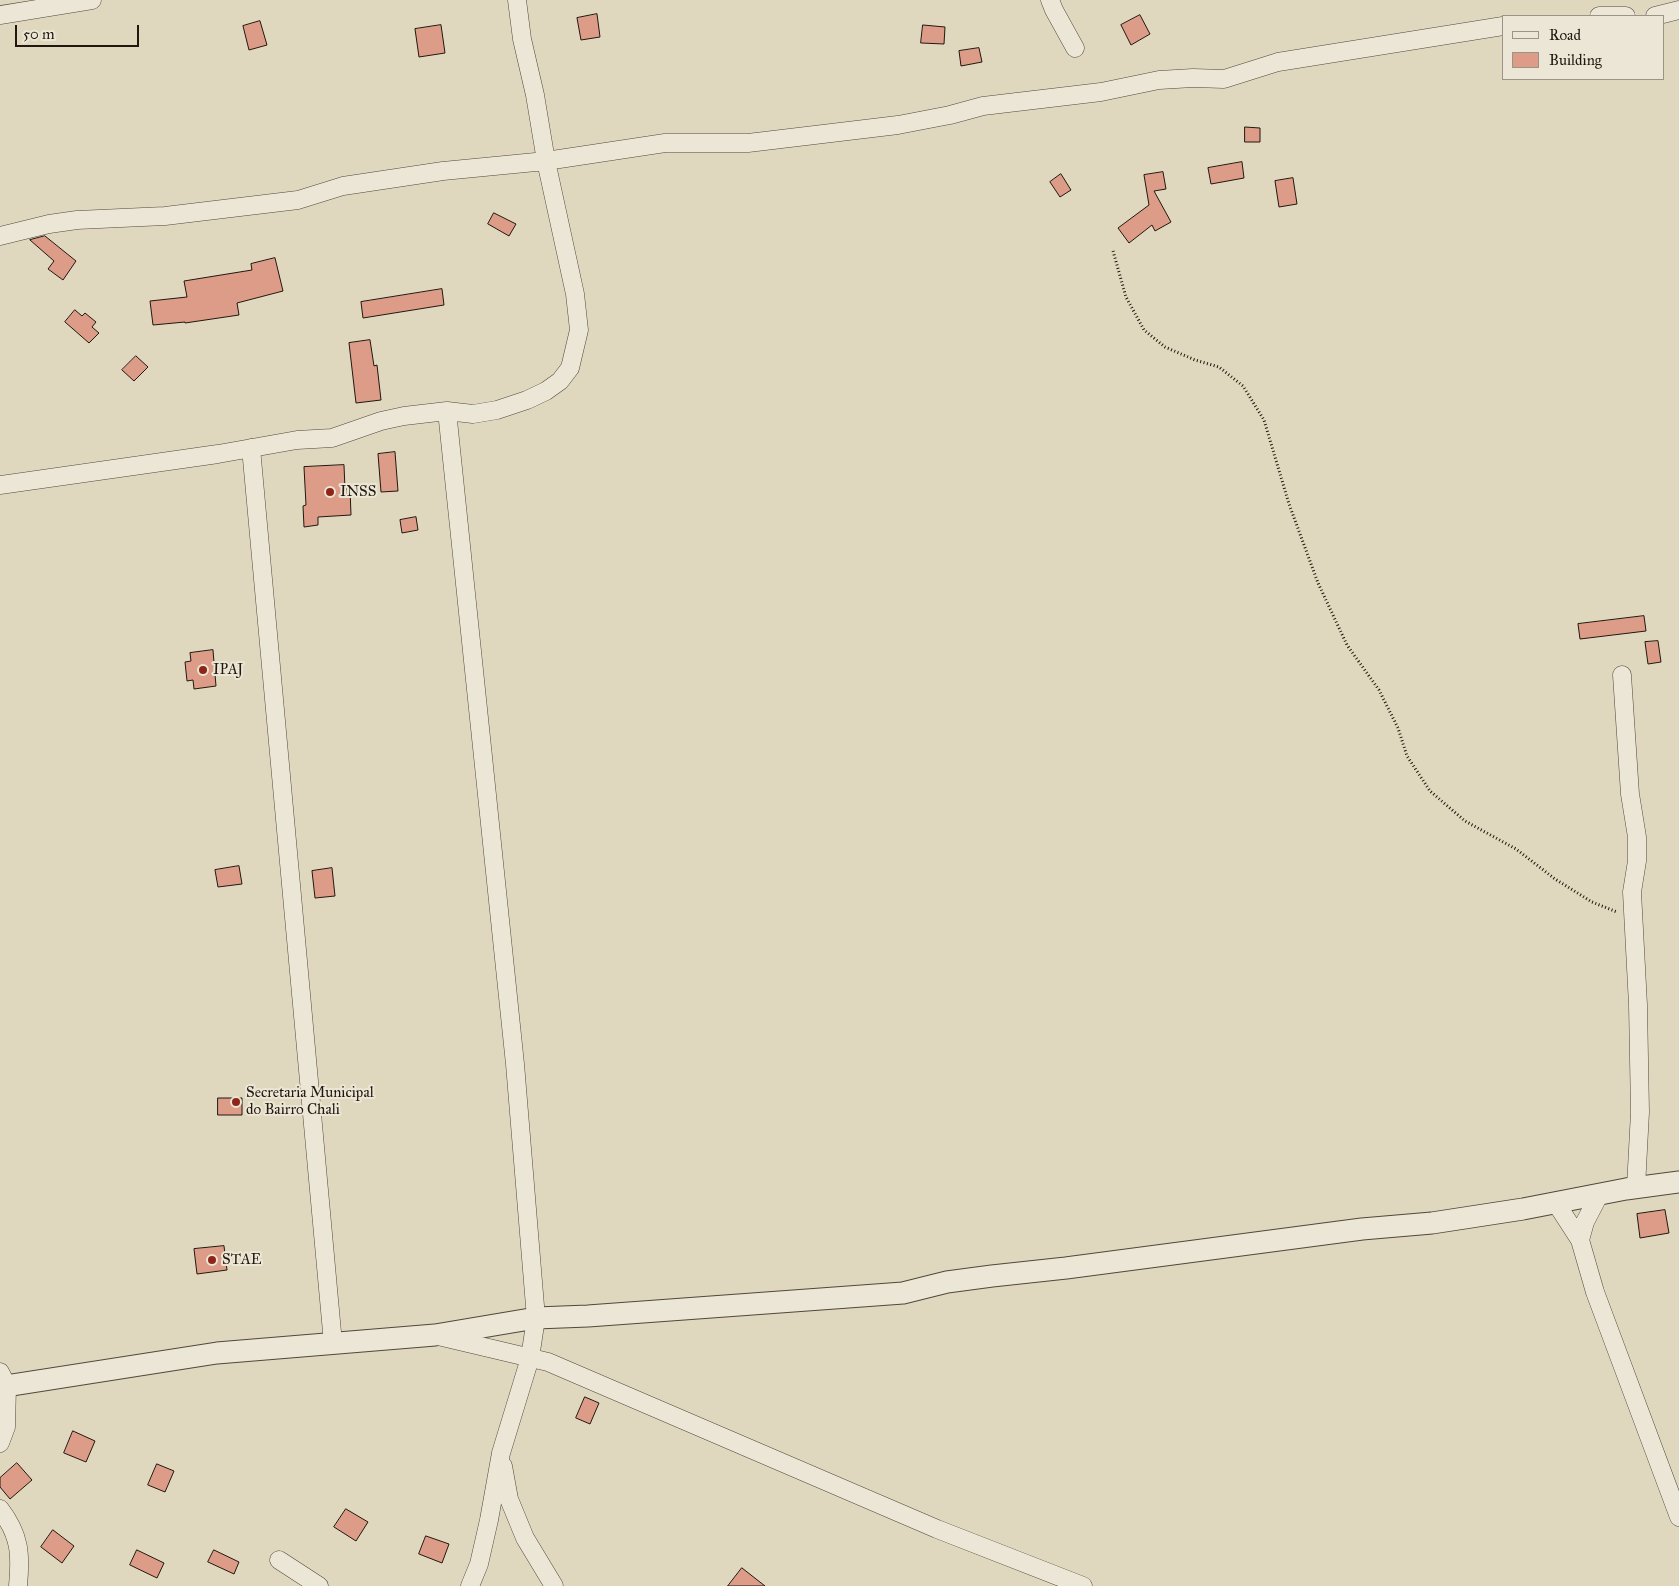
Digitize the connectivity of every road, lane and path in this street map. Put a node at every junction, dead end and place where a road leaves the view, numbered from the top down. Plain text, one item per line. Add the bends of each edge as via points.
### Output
1 (92, 0) edge
2 (517, 0) edge
3 (1050, 0) edge
4 (1679, 10) edge
5 (0, 15) edge
6 (1659, 15) edge
7 (1502, 26) edge
8 (1075, 48) dead end
9 (546, 161) junction
10 (0, 236) edge
11 (1113, 250) dead end
12 (447, 412) junction
13 (251, 448) junction
14 (0, 485) edge
15 (1622, 675) dead end
16 (1633, 918) junction
17 (1679, 1182) edge
18 (1636, 1187) junction
19 (1600, 1195) junction
20 (1556, 1203) junction
21 (1580, 1240) junction
22 (536, 1318) junction
23 (435, 1335) junction
24 (333, 1344) junction
25 (530, 1358) junction
26 (2, 1381) edge
27 (0, 1443) edge
28 (501, 1453) junction
29 (0, 1509) edge
30 (1679, 1517) edge
31 (279, 1560) dead end
32 (1057, 1581) edge
33 (18, 1586) edge
34 (319, 1586) edge
35 (470, 1586) edge
36 (554, 1586) edge
37 (1083, 1586) edge

1 - 5 street
2 - 9 street
3 - 8 street
4 - 6 street
7 - 9 street via 1278,62 1224,79 1159,80 1101,92 983,106 898,125 748,143 666,143
9 - 10 street via 443,171 343,186 298,200 165,216 77,220
9 - 12 street via 575,294 579,330 570,368 560,381 527,400 473,414
11 - 16 path via 1126,297 1144,330 1165,347 1219,367 1243,386 1264,420 1289,504 1318,583 1347,645 1379,690 1398,728 1407,756 1430,791 1465,821 1516,849 1555,879 1592,902
12 - 13 street via 396,418 332,438
12 - 22 street via 515,1064
13 - 14 street
13 - 24 street
15 - 16 street via 1630,794 1637,837
16 - 18 street via 1640,1112
17 - 18 street
18 - 19 street
19 - 20 street
19 - 21 street via 1585,1222
20 - 21 street
20 - 22 street via 1432,1223 965,1279 904,1293
21 - 30 street via 1595,1292
22 - 23 street
22 - 25 street
23 - 24 street
23 - 25 street
24 - 26 street via 216,1353
25 - 28 street
25 - 32 street via 548,1362
26 - 27 street via 6,1426
28 - 35 street via 479,1564
28 - 36 street via 512,1506 525,1538
29 - 33 street via 16,1532
31 - 34 street
32 - 37 street

